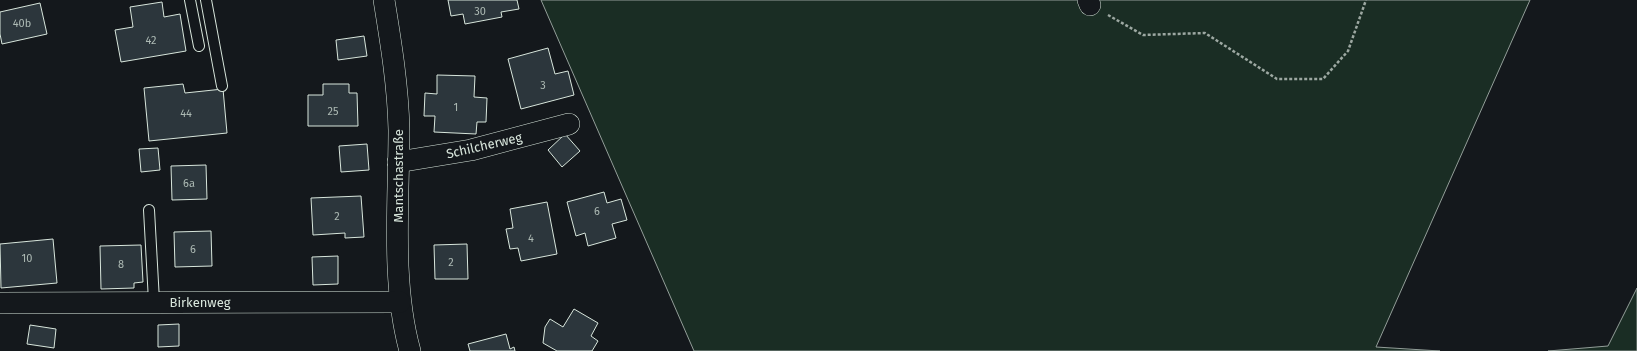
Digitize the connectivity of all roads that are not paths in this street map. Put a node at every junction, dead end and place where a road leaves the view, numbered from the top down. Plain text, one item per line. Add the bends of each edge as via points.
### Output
1 (190, 0) edge
2 (206, 0) edge
3 (384, 0) edge
4 (199, 46) dead end
5 (222, 86) dead end
6 (568, 124) dead end
7 (398, 162) junction
8 (149, 210) dead end
9 (154, 302) junction
10 (400, 302) junction
11 (0, 303) edge
12 (410, 351) edge

1 - 4 lane
2 - 5 lane
3 - 7 street, Mantschastraße via 396,89
6 - 7 street, Schilcherweg via 471,150
7 - 10 street, Mantschastraße
8 - 9 lane
9 - 10 street, Birkenweg
9 - 11 street, Birkenweg
10 - 12 street, Mantschastraße

